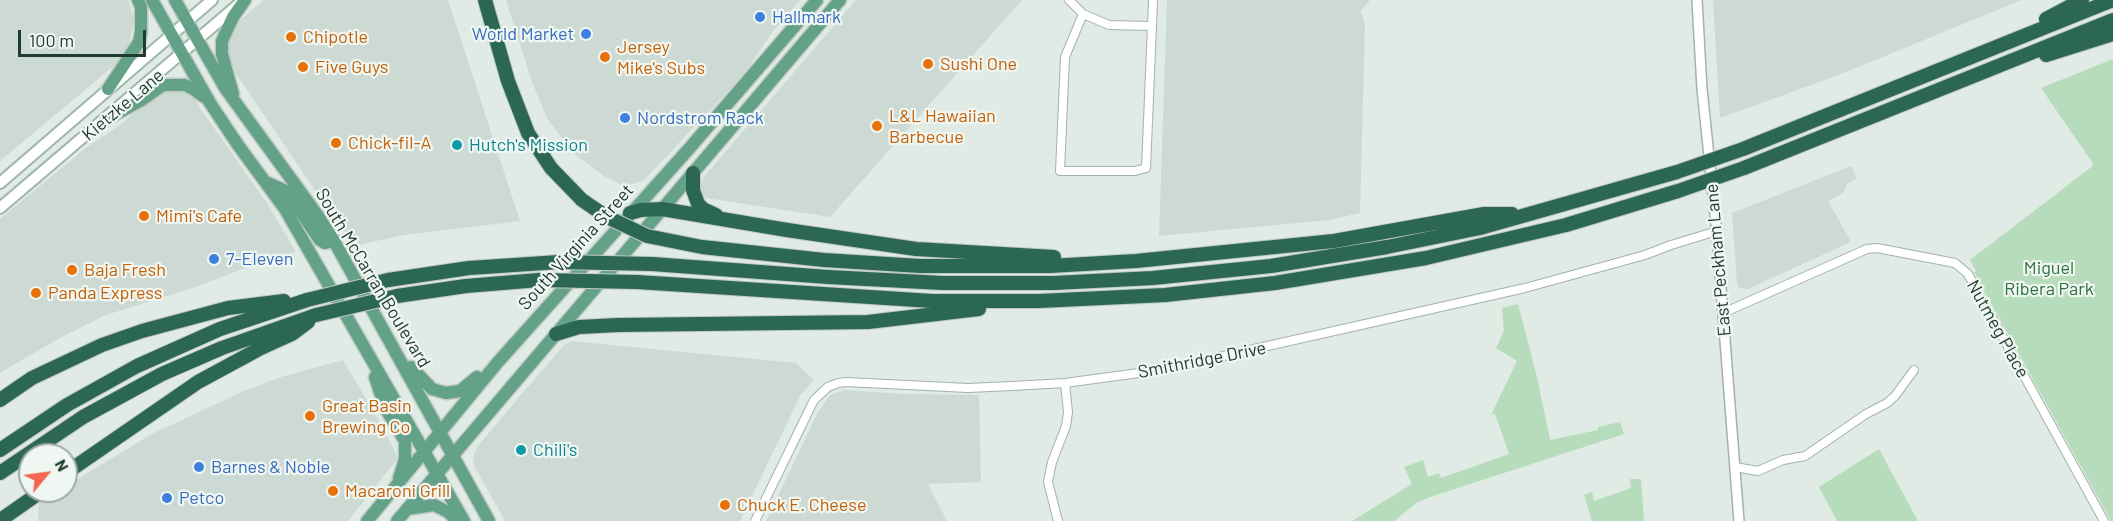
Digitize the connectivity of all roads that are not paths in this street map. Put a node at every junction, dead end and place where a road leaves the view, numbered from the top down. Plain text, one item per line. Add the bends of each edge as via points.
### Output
1 (138, 0) edge
2 (152, 0) edge
3 (175, 0) edge
4 (212, 0) edge
5 (244, 0) edge
6 (485, 0) edge
7 (817, 0) edge
8 (840, 0) edge
9 (1069, 0) edge
10 (1153, 0) edge
11 (1697, 0) edge
12 (2082, 0) edge
13 (2113, 0) edge
14 (1083, 14) junction
15 (2113, 20) edge
16 (187, 21) junction
17 (1152, 26) junction
18 (171, 34) junction
19 (2113, 34) edge
20 (197, 39) junction
21 (183, 53) junction
22 (768, 56) junction
23 (1975, 56) junction
24 (782, 69) junction
25 (1983, 72) junction
26 (108, 89) junction
27 (210, 103) junction
28 (236, 104) junction
29 (105, 120) junction
30 (693, 173) junction
31 (0, 183) edge
32 (267, 183) junction
33 (0, 208) edge
34 (662, 209) junction
35 (630, 213) junction
36 (1532, 213) junction
37 (738, 222) junction
38 (1717, 231) junction
39 (334, 241) junction
40 (1209, 255) junction
41 (307, 300) junction
42 (1039, 301) junction
43 (1723, 313) junction
44 (316, 315) junction
45 (556, 333) junction
46 (389, 338) junction
47 (518, 340) junction
48 (371, 361) junction
49 (1914, 370) dead end
50 (1065, 382) junction
51 (0, 400) edge
52 (440, 430) junction
53 (0, 450) edge
54 (424, 451) junction
55 (454, 455) junction
56 (78, 465) edge
57 (1735, 467) junction
58 (2, 472) edge
59 (437, 474) junction
60 (398, 484) junction
61 (25, 503) edge
62 (407, 509) junction
63 (2, 519) edge
64 (367, 521) edge
65 (397, 521) edge
66 (457, 521) edge
67 (464, 521) edge
68 (489, 521) edge
69 (755, 521) edge
70 (1058, 521) edge
71 (1739, 521) edge
72 (2104, 521) edge

1 - 26 main road via 139,42
2 - 18 main road
3 - 16 main road, South McCarran Boulevard
4 - 16 main road, Kietzke Lane
5 - 20 main road, Kietzke Lane
5 - 28 main road via 222,41
6 - 40 highway, bridge via 508,81 528,133 551,168 582,200 647,236 702,247 920,266 1002,267
7 - 22 main road, South Virginia Street
8 - 24 main road
9 - 14 street
10 - 17 street
11 - 38 street, East Peckham Lane via 1704,116
12 - 23 highway
13 - 23 highway
14 - 17 street via 1108,25
14 - 17 street via 1065,57 1060,171 1146,168
15 - 25 highway
16 - 18 main road, Kietzke Lane
16 - 20 main road, South McCarran Boulevard
18 - 21 main road
18 - 26 main road, Kietzke Lane
19 - 25 highway
20 - 21 main road, Kietzke Lane
20 - 28 main road, South McCarran Boulevard
21 - 27 main road
21 - 29 main road, Kietzke Lane
22 - 24 main road
22 - 35 main road, South Virginia Street
23 - 36 highway, bridge via 1743,149
24 - 30 main road
25 - 42 highway, bridge via 1744,168 1518,237 1334,275 1252,286
26 - 31 main road, Kietzke Lane
27 - 29 main road via 193,88 163,85
27 - 32 main road
28 - 39 main road, South McCarran Boulevard
29 - 33 main road, Kietzke Lane
30 - 34 main road
30 - 37 highway via 698,204
32 - 39 main road via 285,191 320,240
32 - 48 main road
34 - 35 highway
34 - 37 highway
34 - 45 main road
35 - 47 main road, South Virginia Street
36 - 40 highway via 1484,214 1334,241
36 - 41 highway, bridge via 1459,232 1328,257 1119,280 943,283 652,264 560,262 469,268 388,280
37 - 40 highway via 960,253 1054,257
38 - 43 street, East Peckham Lane
38 - 50 street, Smithridge Drive via 1525,288 1210,360
39 - 46 main road, South McCarran Boulevard
41 - 51 highway via 228,308 142,331 53,367
41 - 53 highway via 220,329 137,366 67,405
42 - 44 highway, bridge via 901,300 637,282 539,280 397,296
42 - 45 highway via 868,322 618,325 579,327
43 - 57 street, East Peckham Lane
43 - 72 street, Nutmeg Place via 1867,249 1955,263 1968,274
44 - 56 highway via 292,334 198,382
44 - 58 highway via 222,348 148,381 83,417
45 - 55 main road
46 - 47 main road via 423,381 446,393 466,387
46 - 52 main road, South McCarran Boulevard
47 - 52 main road, South Virginia Street
48 - 54 main road
48 - 60 main road via 385,408 405,441
49 - 57 street via 1887,403 1805,456 1758,471
50 - 69 street, Smithridge Drive via 968,387 846,382 828,387 810,406
50 - 70 street via 1066,426 1048,482
52 - 54 main road, South Virginia Street
52 - 55 main road, South McCarran Boulevard
54 - 59 main road
54 - 60 main road, South Virginia Street
55 - 59 main road
55 - 68 main road, South McCarran Boulevard
57 - 71 street, East Peckham Lane
59 - 62 main road
59 - 67 main road
60 - 64 main road, South Virginia Street
61 - 63 highway
62 - 65 main road
62 - 66 main road via 434,505

